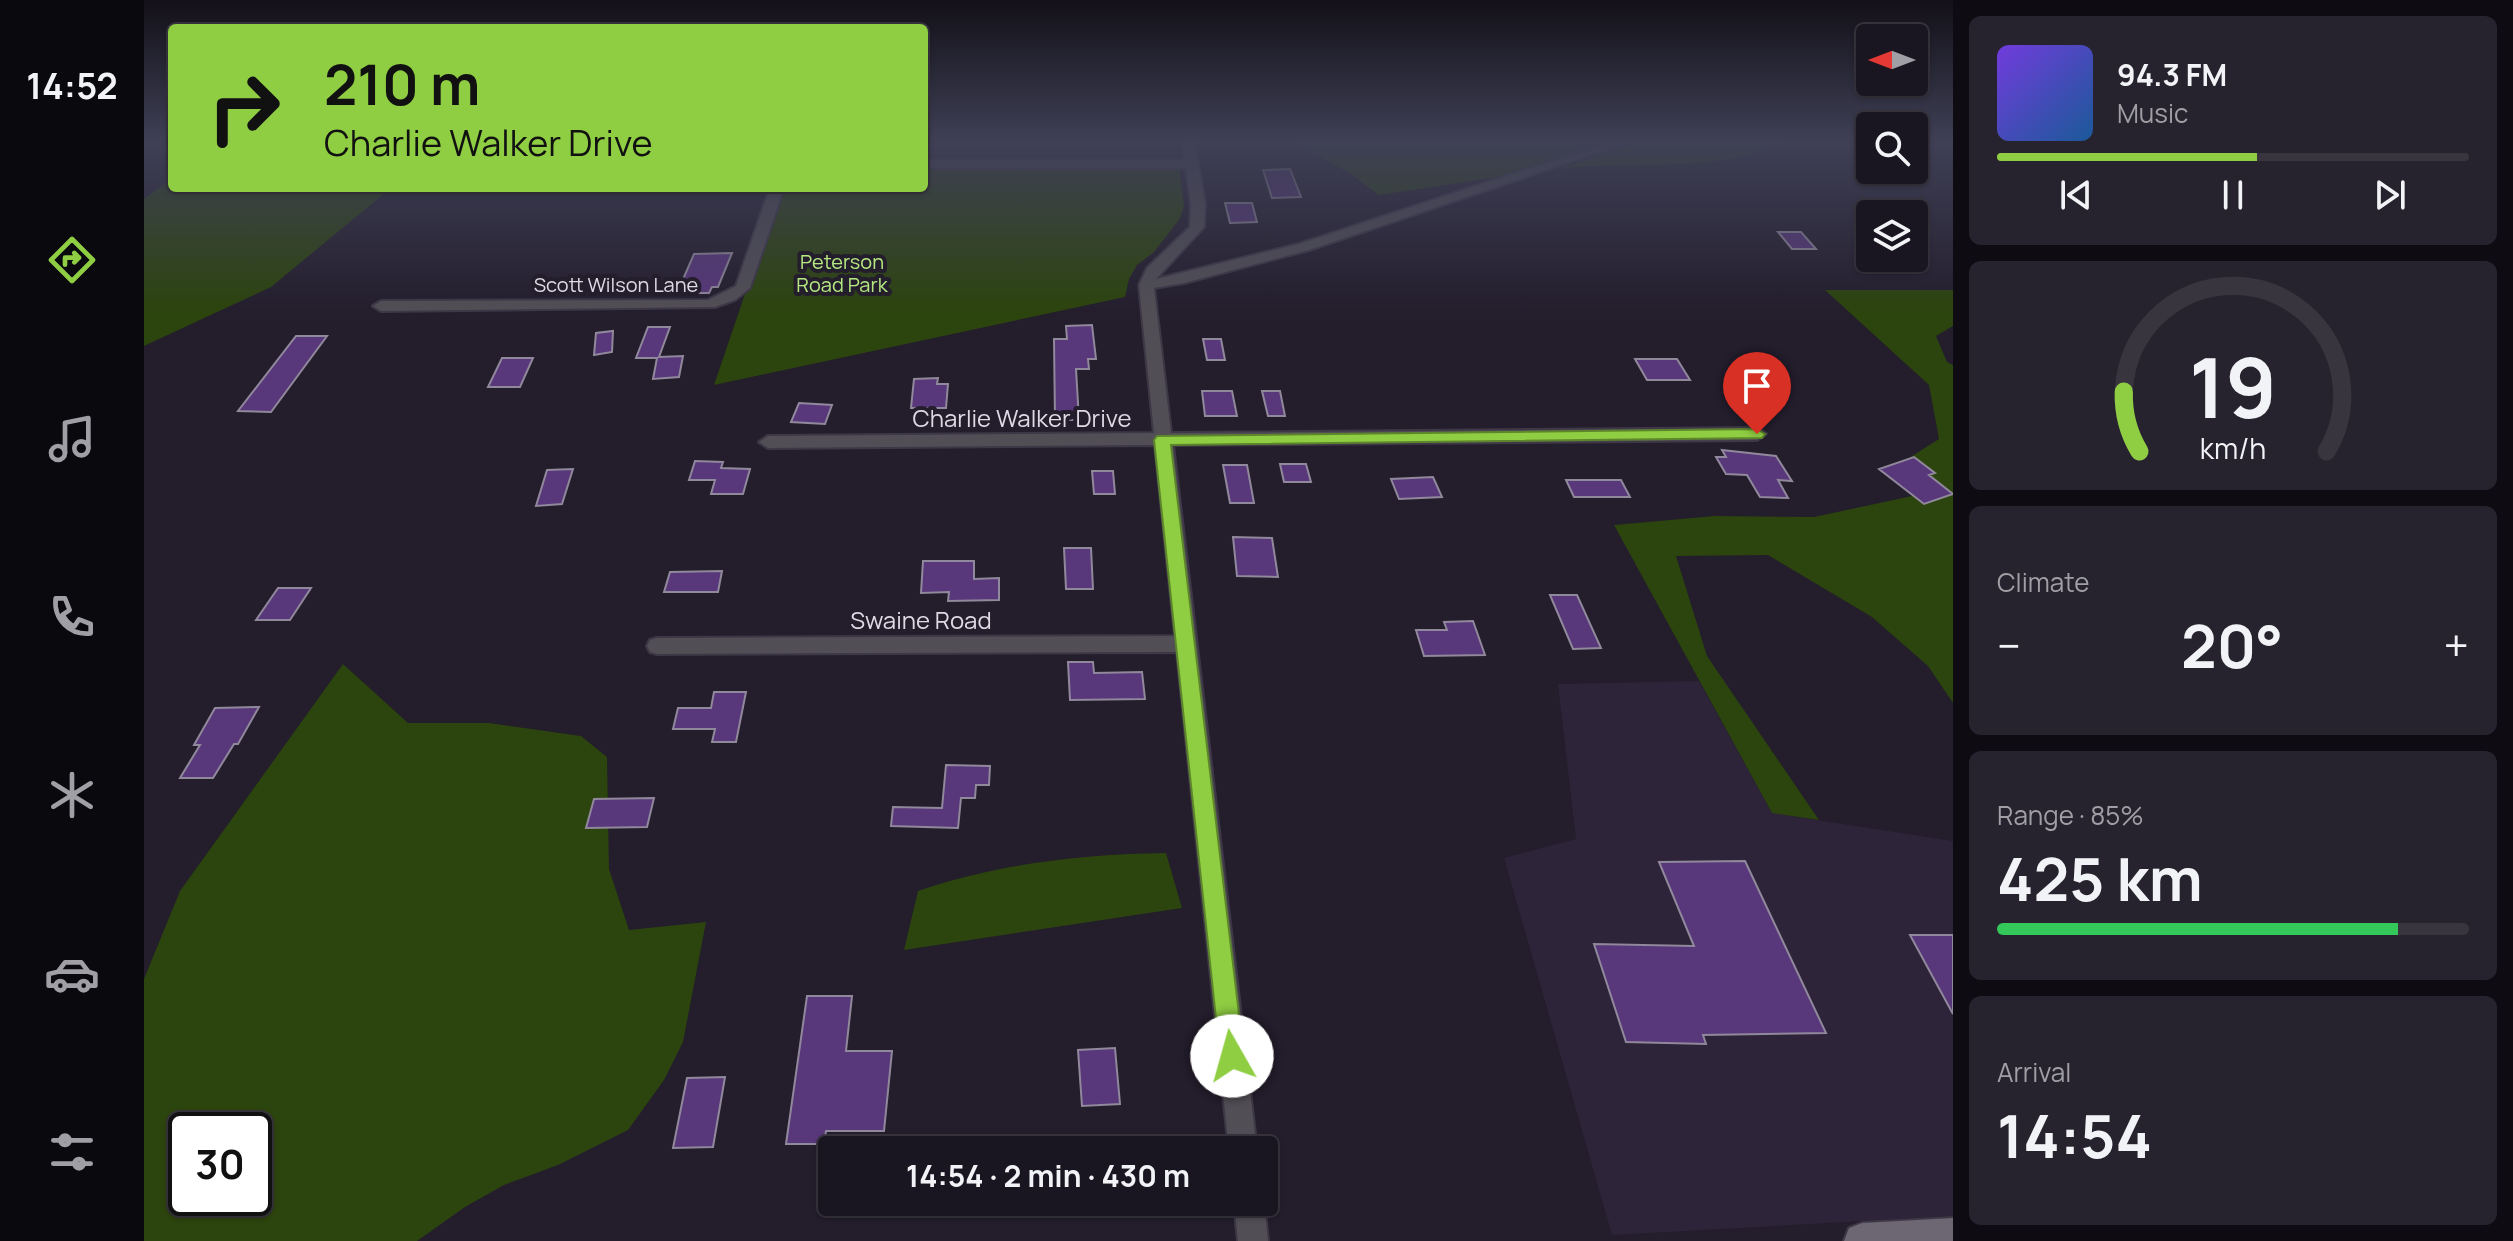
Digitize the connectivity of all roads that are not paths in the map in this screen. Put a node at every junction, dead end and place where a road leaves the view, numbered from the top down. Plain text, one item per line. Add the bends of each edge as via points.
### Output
1 (774, 198) edge
2 (1197, 198) edge
3 (1459, 198) edge
4 (1146, 285) junction
5 (381, 306) dead end
6 (1757, 434) dead end
7 (1162, 440) junction
8 (768, 442) dead end
9 (1186, 644) junction
10 (657, 646) dead end
11 (1241, 1136) edge
12 (1250, 1216) edge
13 (1953, 1236) edge
14 (1253, 1241) edge
15 (1862, 1241) edge

1 - 5 street, Scott Wilson Lane via 743,288 710,304
2 - 4 street via 1197,227 1152,271
3 - 4 street via 1184,279
4 - 7 street
6 - 7 street, Charlie Walker Drive
7 - 8 street, Charlie Walker Drive
7 - 9 street
9 - 10 street, Swaine Road
9 - 11 street
12 - 14 street
13 - 15 main road

